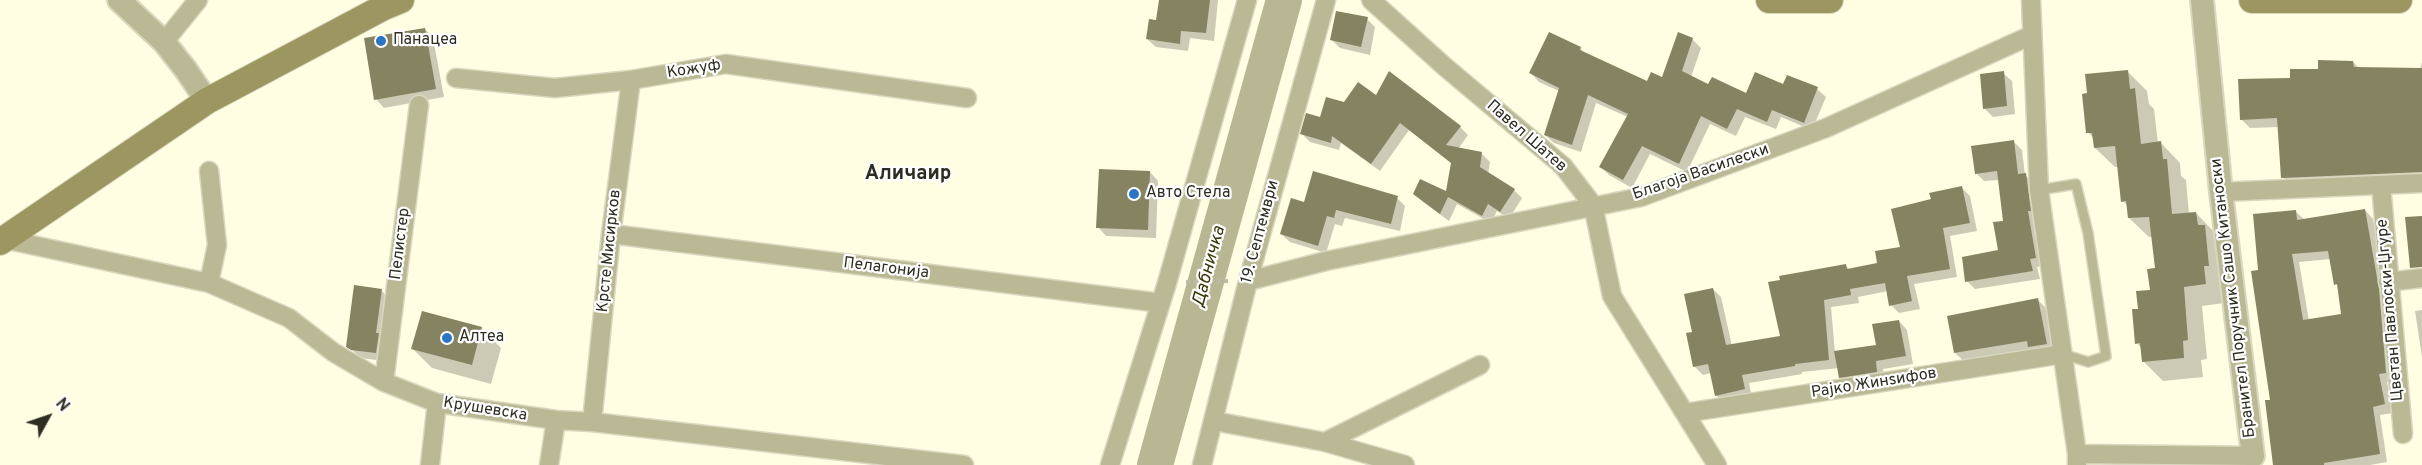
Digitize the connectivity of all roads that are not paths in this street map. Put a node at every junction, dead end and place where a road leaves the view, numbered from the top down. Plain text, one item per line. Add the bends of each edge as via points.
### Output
1 (119, 0) edge
2 (198, 0) edge
3 (401, 0) edge
4 (1247, 0) edge
5 (1326, 0) edge
6 (1371, 0) edge
7 (1769, 0) edge
8 (1830, 0) edge
9 (2031, 0) edge
10 (2202, 0) edge
11 (2252, 0) edge
12 (2399, 0) edge
13 (2032, 34) junction
14 (164, 42) junction
15 (456, 78) dead end
16 (631, 80) junction
17 (967, 98) dead end
18 (207, 101) junction
19 (419, 105) dead end
20 (209, 171) dead end
21 (2422, 183) edge
22 (2381, 185) junction
23 (2039, 190) junction
24 (2221, 192) junction
25 (1593, 205) junction
26 (611, 234) junction
27 (2, 240) edge
28 (2422, 279) edge
29 (1248, 281) junction
30 (2388, 282) junction
31 (209, 283) junction
32 (1161, 303) junction
33 (2063, 354) junction
34 (1480, 365) dead end
35 (384, 382) junction
36 (437, 403) junction
37 (1685, 413) junction
38 (556, 420) junction
39 (1214, 421) junction
40 (592, 422) junction
41 (2403, 434) dead end
42 (1325, 442) junction
43 (2253, 456) joint
44 (2077, 459) edge
45 (430, 465) edge
46 (549, 465) edge
47 (964, 465) edge
48 (1110, 465) edge
49 (1202, 465) edge
50 (1405, 465) edge
51 (1717, 465) edge

1 - 14 street
2 - 14 street
3 - 18 main road
4 - 32 street
5 - 29 street, 19. Септември
6 - 25 street, Павел Шатев via 1563,166
7 - 8 main road
9 - 13 street
10 - 24 street, Бранител Поручник Сашо Китаноски
11 - 12 main road
13 - 23 street
13 - 25 street, Благоја Василески via 1826,128 1641,197
14 - 18 street
15 - 16 street, Кожуф via 555,88
16 - 17 street, Кожуф via 726,64
16 - 26 street, Крсте Мисирков
18 - 27 main road
19 - 35 street, Пелистер
20 - 31 street via 216,245
21 - 22 street
22 - 24 street
22 - 30 street, Цветан Павлоски-Џгуре
23 - 33 street
23 - 33 lane via 2076,184 2088,233 2106,357 2088,362
24 - 43 street, Бранител Поручник Сашо Китаноски
25 - 29 street, Благоја Василески
25 - 37 street, Павел Шатев via 1612,296
26 - 32 street, Пелагонија
26 - 40 street, Крсте Мисирков
27 - 31 street, Крушевска
28 - 30 street
29 - 39 street, 19. Септември
30 - 41 street, Цветан Павлоски-Џгуре
31 - 35 street, Крушевска via 289,318 333,352
32 - 48 street
33 - 37 street, Рајко Жинѕифов
33 - 44 street
34 - 42 street
35 - 36 street, Крушевска
36 - 38 street, Крушевска
36 - 45 street
37 - 51 street, Павел Шатев
38 - 40 street, Крушевска
38 - 46 street
39 - 42 street
39 - 49 street, 19. Септември
40 - 47 street, Крушевска
42 - 50 street
43 - 44 street, Бранител Поручник Сашо Китаноски

